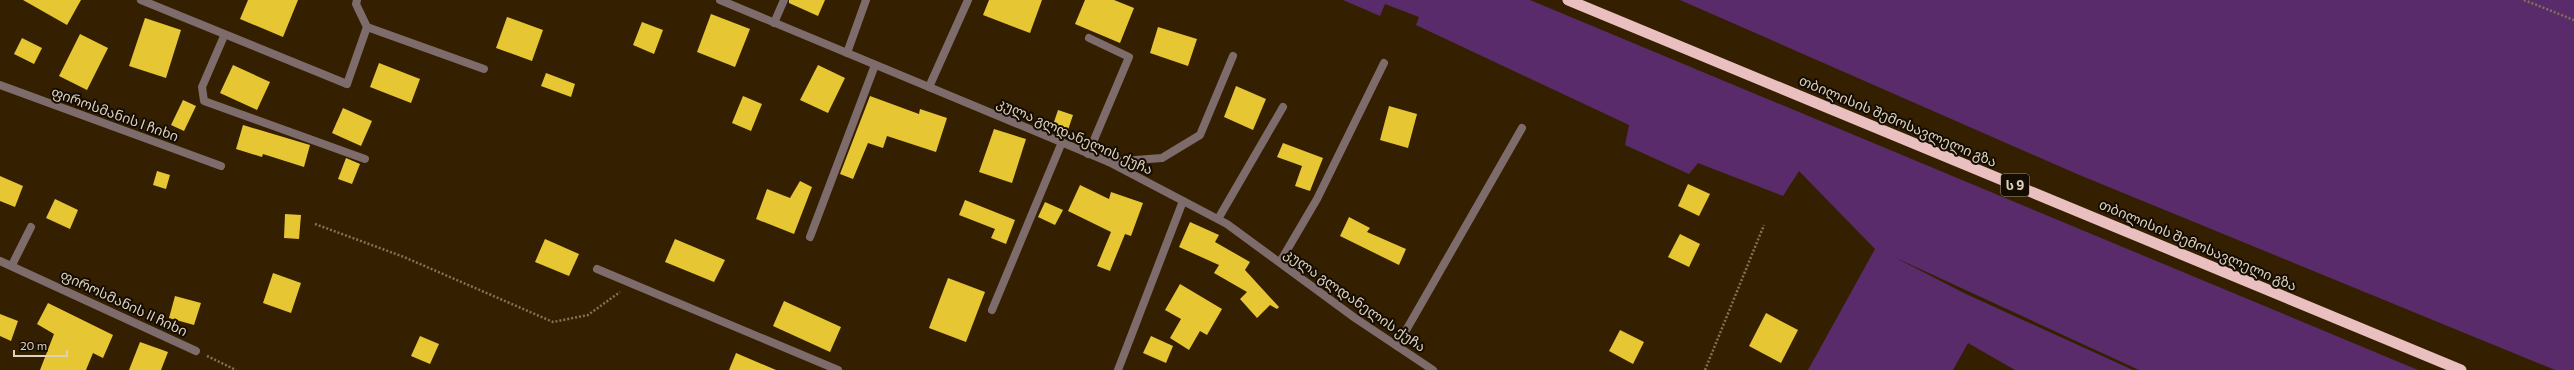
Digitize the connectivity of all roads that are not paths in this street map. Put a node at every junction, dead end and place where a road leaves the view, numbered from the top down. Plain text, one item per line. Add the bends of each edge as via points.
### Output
1 (141, 0) edge
2 (357, 0) edge
3 (720, 0) edge
4 (784, 0) edge
5 (866, 0) edge
6 (968, 0) edge
7 (1568, 0) edge
8 (774, 22) junction
9 (368, 27) junction
10 (224, 36) junction
11 (1090, 38) dead end
12 (846, 53) junction
13 (1233, 56) dead end
14 (1384, 64) dead end
15 (875, 65) junction
16 (484, 69) dead end
17 (0, 85) edge
18 (929, 87) junction
19 (1283, 107) dead end
20 (1522, 128) dead end
21 (1062, 142) junction
22 (1088, 154) junction
23 (365, 159) dead end
24 (1109, 162) junction
25 (221, 166) dead end
26 (1183, 200) junction
27 (1218, 219) junction
28 (31, 227) dead end
29 (810, 237) dead end
30 (0, 261) edge
31 (1280, 262) junction
32 (12, 265) junction
33 (597, 269) dead end
34 (992, 310) dead end
35 (1397, 346) junction
36 (196, 351) road end
37 (838, 370) edge
38 (1118, 370) edge
39 (1433, 370) edge
40 (2461, 370) edge

1 - 10 street
2 - 9 street via 356,4
3 - 8 street, კულა გლდანელის ქუჩა
4 - 8 street
5 - 12 street
6 - 18 street
7 - 40 highway, თბილისის შემოსავლელი გზა / ს 9
8 - 12 street, კულა გლდანელის ქუჩა
9 - 10 street via 347,84
9 - 16 street
10 - 23 street via 202,87 204,101
11 - 22 street via 1128,57
12 - 15 street, კულა გლდანელის ქუჩა
13 - 24 street via 1200,135 1162,158
14 - 31 street via 1317,199
15 - 18 street, კულა გლდანელის ქუჩა
15 - 29 street
17 - 25 street, ფიროსმანის I ჩიხი
18 - 21 street, კულა გლდანელის ქუჩა
19 - 27 street
20 - 35 street
21 - 22 street, კულა გლდანელის ქუჩა
21 - 34 street
22 - 24 street, კულა გლდანელის ქუჩა
24 - 26 street, კულა გლდანელის ქუჩა
26 - 27 street, კულა გლდანელის ქუჩა
26 - 38 street
27 - 31 street, კულა გლდანელის ქუჩა
28 - 32 street
30 - 32 street, ფიროსმანის II ჩიხი
31 - 35 street, კულა გლდანელის ქუჩა
32 - 36 street, ფიროსმანის II ჩიხი
33 - 37 street
35 - 39 street, კულა გლდანელის ქუჩა

